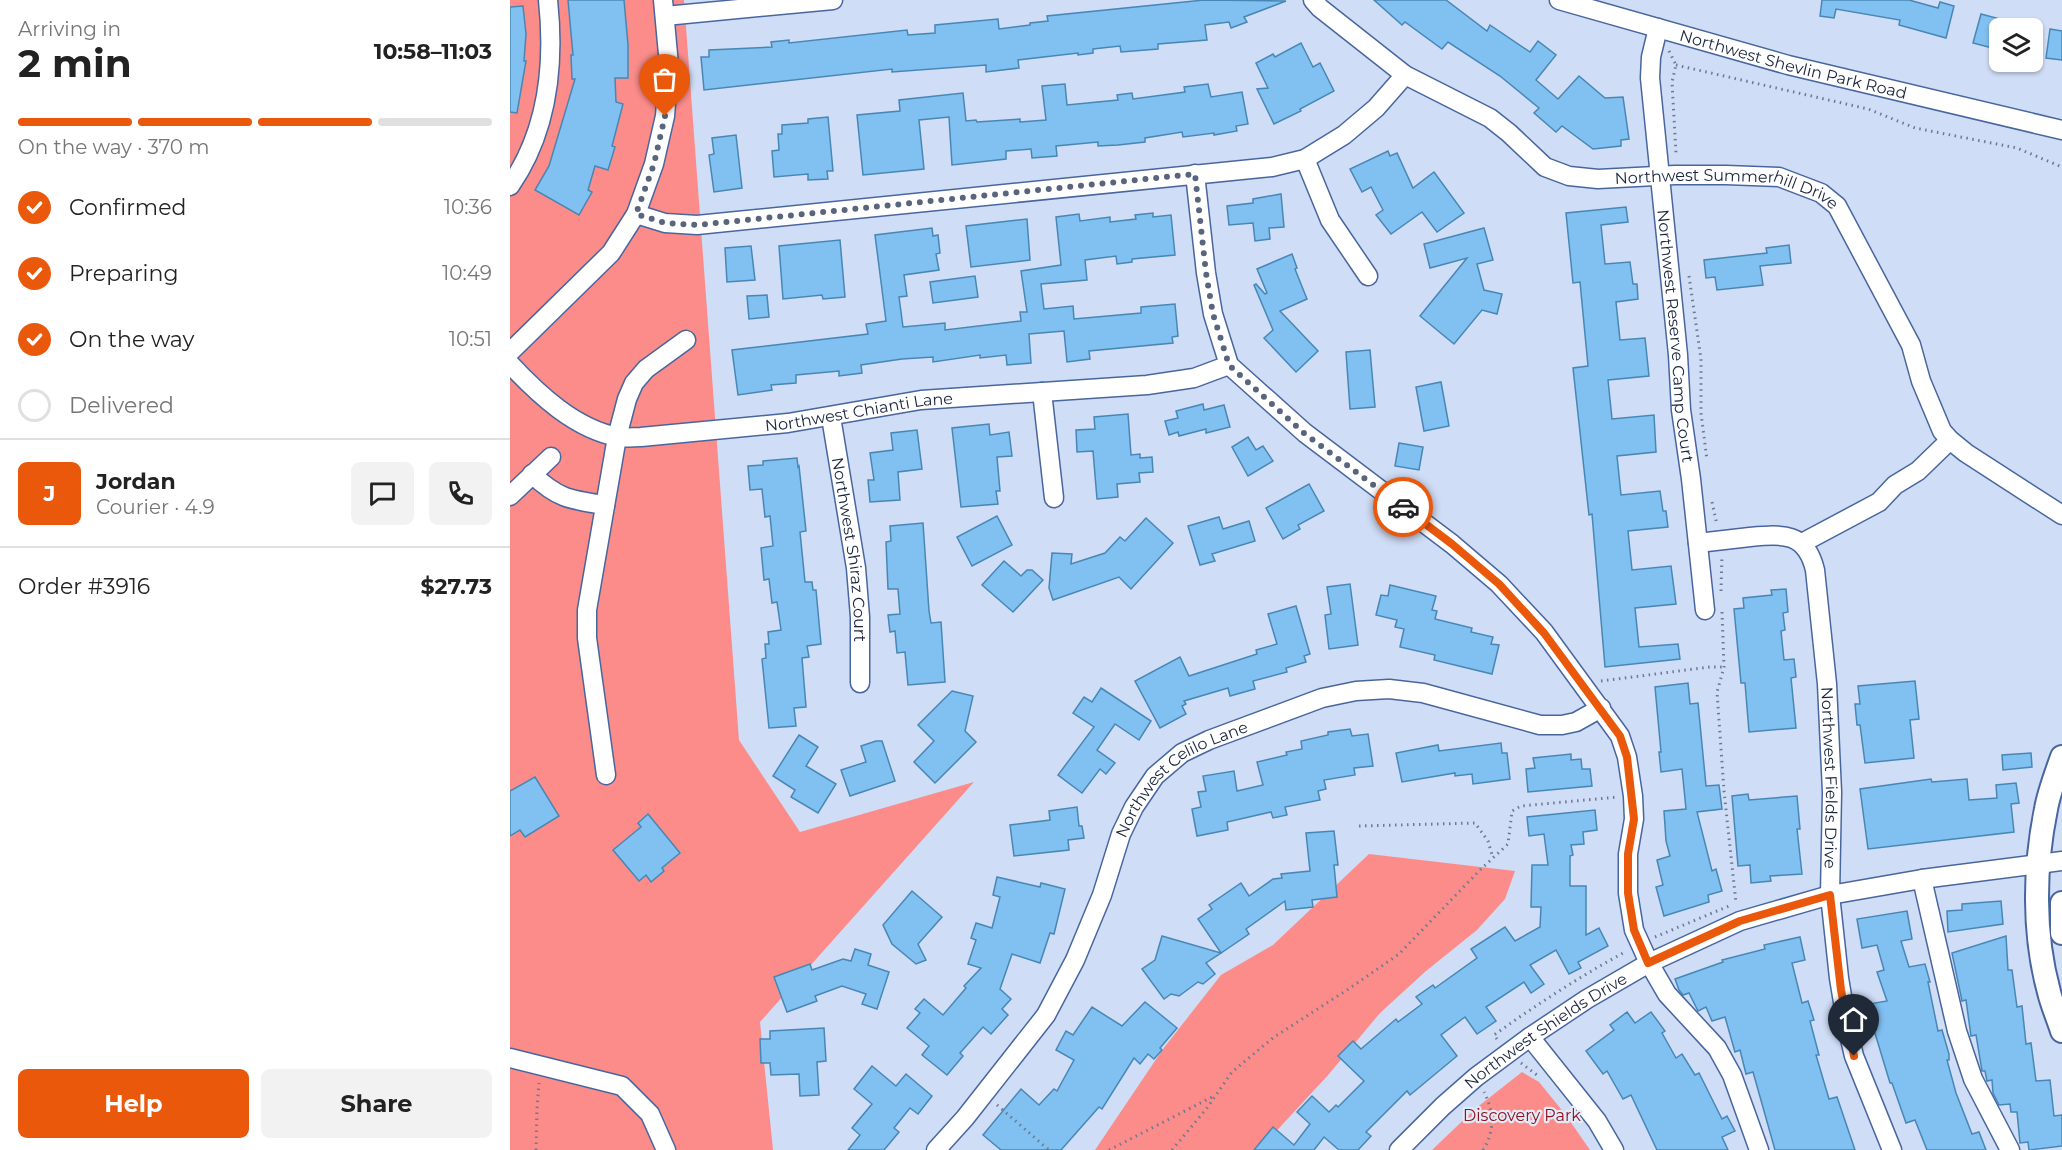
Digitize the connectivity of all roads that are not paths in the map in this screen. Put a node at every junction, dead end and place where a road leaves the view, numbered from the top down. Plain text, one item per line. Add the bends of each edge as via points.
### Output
1 (548, 0) edge
2 (833, 0) edge
3 (1313, 0) edge
4 (1558, 0) edge
5 (664, 8) edge
6 (1658, 28) junction
7 (1406, 75) junction
8 (2031, 124) junction
9 (2062, 130) edge
10 (2062, 141) edge
11 (1305, 159) junction
12 (1195, 174) junction
13 (1660, 177) junction
14 (510, 186) edge
15 (636, 214) junction
16 (1368, 276) dead end
17 (686, 340) dead end
18 (510, 352) edge
19 (510, 364) edge
20 (1229, 365) junction
21 (1042, 392) junction
22 (831, 417) junction
23 (617, 437) junction
24 (1950, 440) junction
25 (551, 457) dead end
26 (532, 474) junction
27 (510, 496) edge
28 (1054, 498) dead end
29 (605, 504) junction
30 (2062, 515) edge
31 (1698, 543) junction
32 (1802, 543) junction
33 (1705, 610) dead end
34 (860, 683) dead end
35 (1601, 708) junction
36 (2062, 757) edge
37 (606, 775) dead end
38 (2062, 861) edge
39 (2038, 864) junction
40 (1922, 879) junction
41 (1830, 895) junction
42 (2062, 903) edge
43 (2062, 933) edge
44 (1648, 963) junction
45 (2062, 1031) edge
46 (1530, 1036) junction
47 (510, 1058) edge
48 (666, 1150) edge
49 (936, 1150) edge
50 (1400, 1150) edge
51 (1614, 1150) edge
52 (1759, 1150) edge
53 (1892, 1150) edge
54 (2010, 1150) edge

1 - 14 street via 550,67 545,104 524,166
2 - 5 street
3 - 7 street, Northwest Summerhill Drive
4 - 6 street, Northwest Shevlin Park Road
5 - 15 street via 669,65 665,116 654,164
6 - 8 street, Northwest Shevlin Park Road via 1788,65
6 - 13 street, Northwest Reserve Camp Court via 1650,78
7 - 11 street via 1344,135
7 - 13 street, Northwest Summerhill Drive via 1490,118 1545,167 1569,176 1598,179
8 - 9 street, Northwest Shevlin Park Road
8 - 10 street, Northwest Shevlin Park Road
11 - 12 street via 1272,167
11 - 16 street via 1330,220
12 - 15 street via 697,225 665,223
12 - 20 street via 1213,314
13 - 24 street, Northwest Summerhill Drive via 1779,177 1821,193 1837,206 1911,345 1921,381
13 - 31 street, Northwest Reserve Camp Court via 1681,410
15 - 18 street via 611,254
17 - 23 street via 646,369 634,383
19 - 23 street, Northwest Chianti Lane via 554,406
20 - 21 street, Northwest Chianti Lane via 1194,378
20 - 35 street via 1305,434 1499,584 1544,633
21 - 22 street, Northwest Chianti Lane via 921,400
21 - 28 street
22 - 23 street, Northwest Chianti Lane via 672,436
22 - 34 street, Northwest Shiraz Court via 856,568
23 - 29 street
24 - 30 street, Northwest Summerhill Drive
24 - 32 street via 1879,502
25 - 26 street
26 - 27 street
26 - 29 street via 560,496
29 - 37 street via 587,610 587,638
31 - 32 street via 1776,534
31 - 33 street, Northwest Reserve Camp Court
32 - 41 street, Northwest Fields Drive via 1812,555 1815,570 1827,684 1832,792
35 - 44 street via 1620,736 1627,757 1634,819 1628,854 1628,893 1634,930
35 - 49 street, Northwest Celilo Lane via 1576,722 1540,725 1423,693 1356,691 1322,698 1182,753 1155,776 1134,807 1075,960 1046,1015
36 - 39 main road via 2046,808
38 - 39 street, Northwest Shields Drive
39 - 40 street, Northwest Shields Drive
39 - 45 main road via 2041,951 2048,991
40 - 41 street, Northwest Shields Drive
40 - 54 street via 1972,1079
41 - 44 street, Northwest Shields Drive via 1740,921
41 - 53 street, Northwest Fields Drive via 1847,1026 1861,1075
42 - 43 main road
44 - 46 street, Northwest Shields Drive
44 - 52 street via 1667,994 1717,1048 1732,1075
46 - 50 street, Northwest Shields Drive via 1476,1077
46 - 51 street via 1597,1121
47 - 48 street via 622,1086 650,1114

